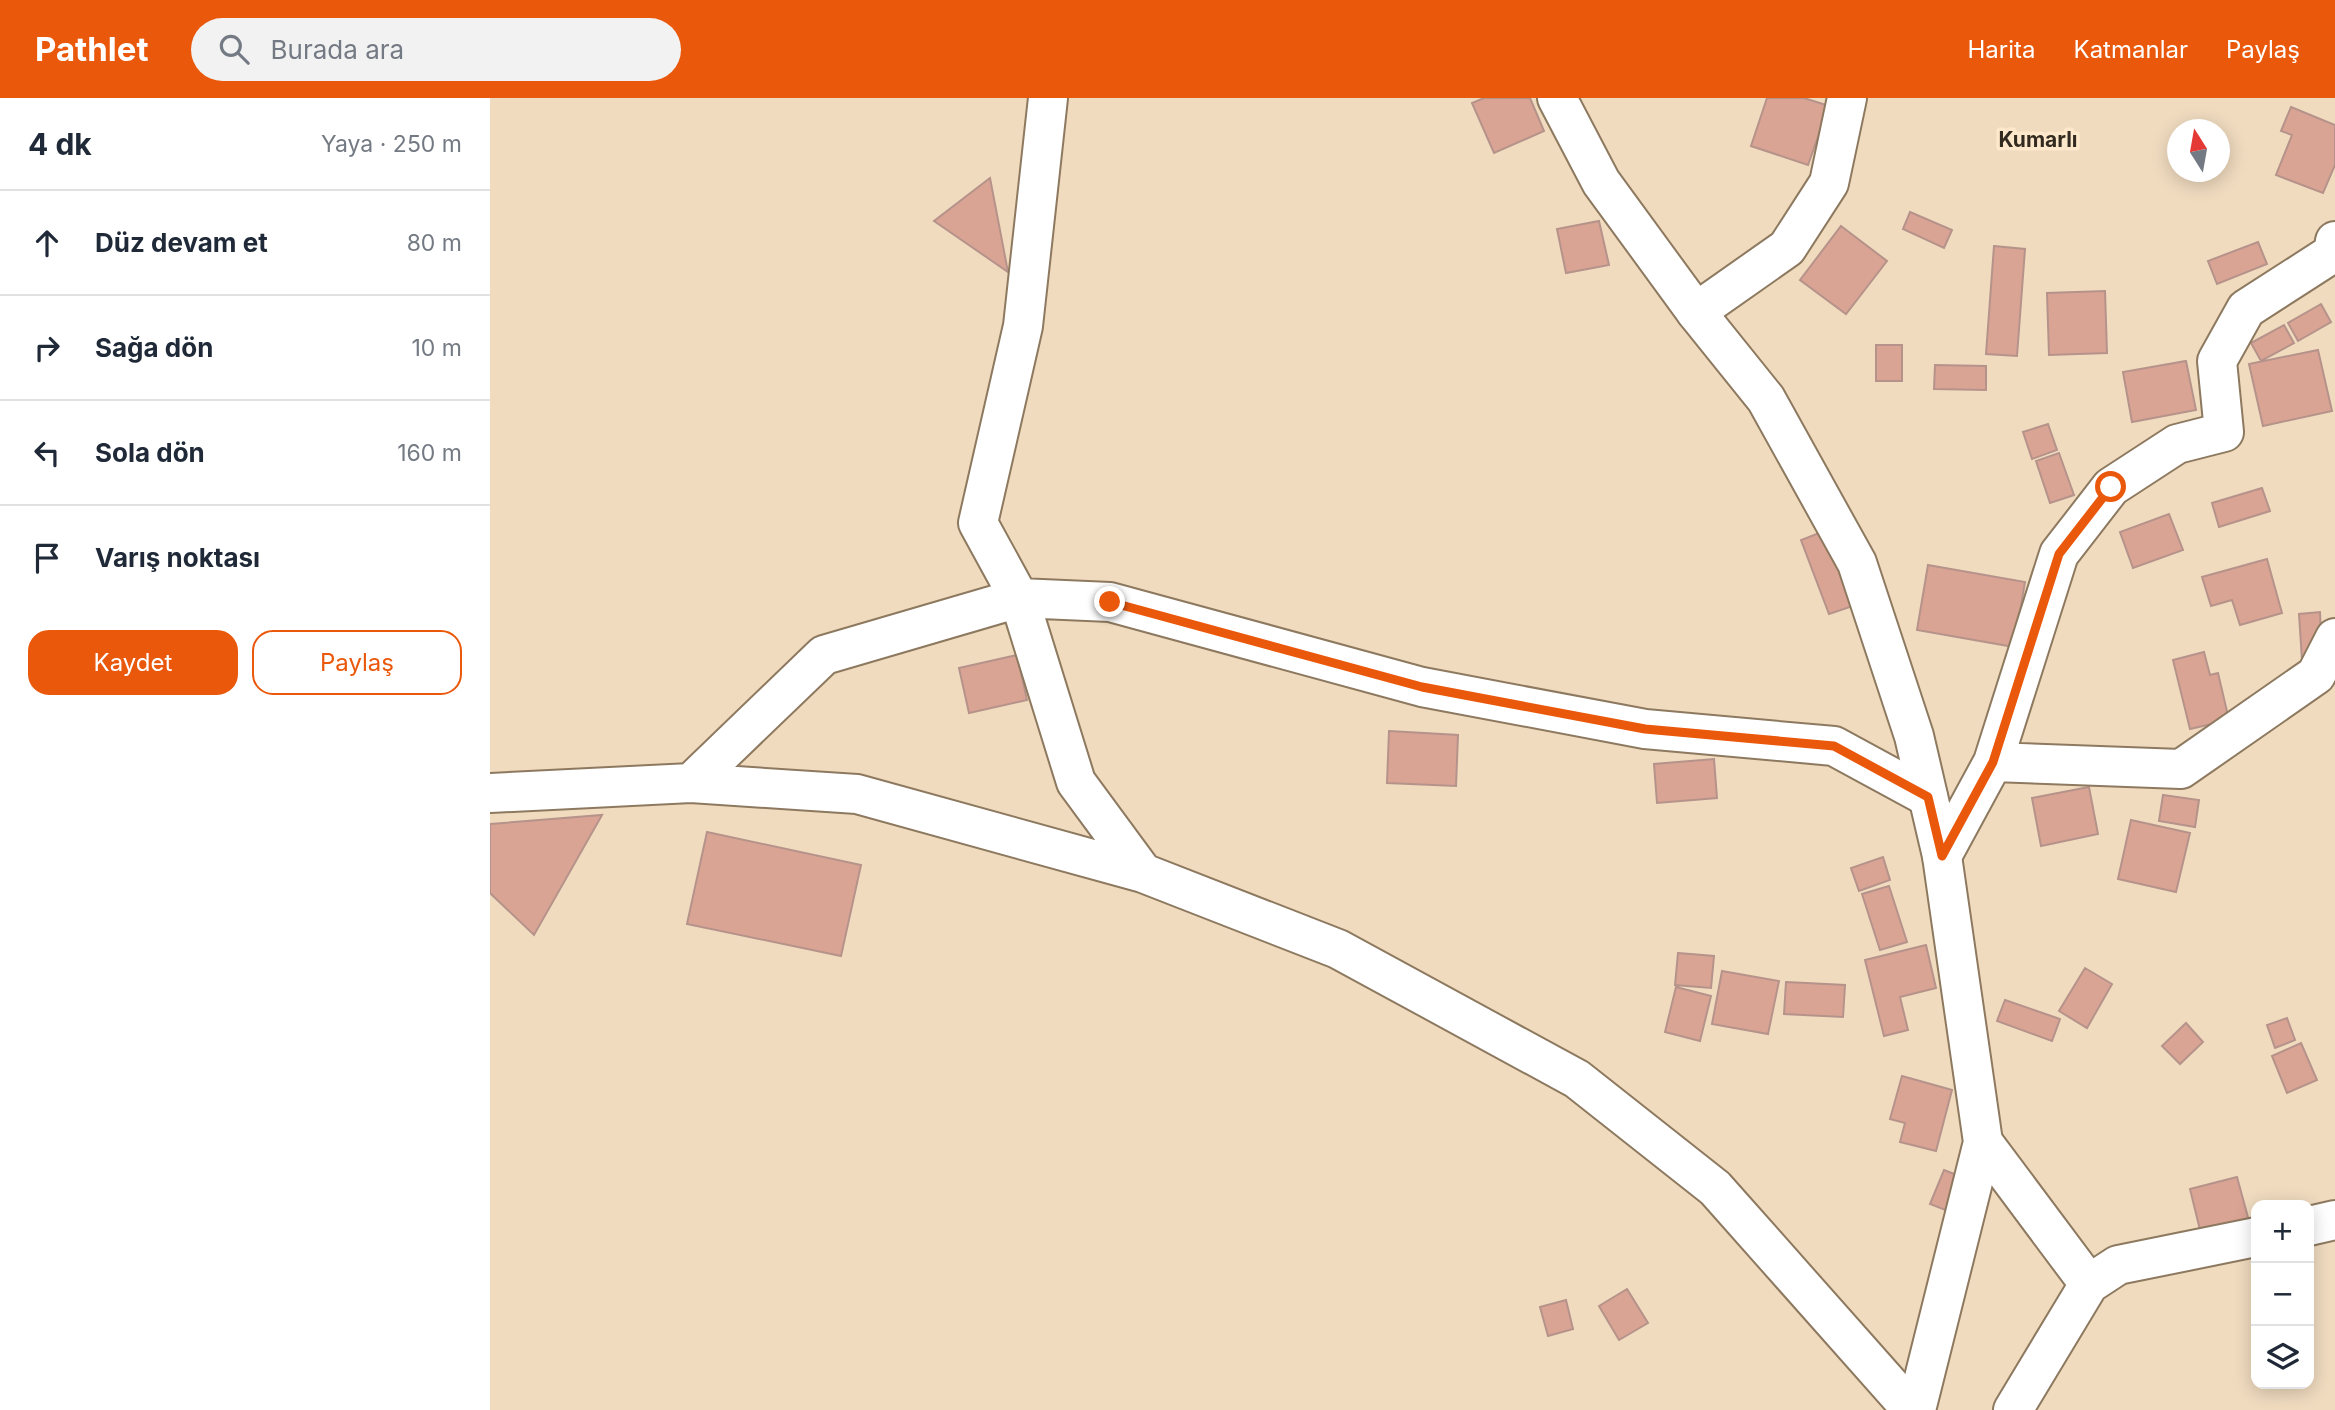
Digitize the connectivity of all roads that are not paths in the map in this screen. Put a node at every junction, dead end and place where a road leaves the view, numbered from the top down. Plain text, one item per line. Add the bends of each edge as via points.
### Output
1 (1048, 98) edge
2 (1557, 98) edge
3 (1847, 98) edge
4 (2335, 241) edge
5 (1696, 312) junction
6 (1019, 598) junction
7 (2335, 638) edge
8 (1993, 762) junction
9 (691, 783) junction
10 (490, 793) edge
11 (1928, 797) junction
12 (1942, 856) junction
13 (1143, 873) junction
14 (1983, 1142) junction
15 (2335, 1220) edge
16 (2314, 1225) edge
17 (2251, 1238) edge
18 (2090, 1284) junction
19 (1914, 1410) edge
20 (2013, 1410) edge

1 - 6 street via 1023,326 978,523
2 - 5 street via 1601,182
3 - 5 street via 1829,183 1787,247
4 - 8 street via 2333,253 2246,309 2217,361 2224,432 2177,444 2111,487 2059,554
5 - 11 street via 1766,399 1857,563 1914,736
6 - 9 street via 824,655
6 - 11 street via 1110,602 1422,687 1645,729 1834,746
6 - 13 street via 1076,782
7 - 8 street via 2316,675 2181,769
8 - 12 street
9 - 10 street
9 - 13 street via 857,794
11 - 12 street
12 - 14 street
13 - 19 street via 1338,948 1577,1079 1715,1188
14 - 18 street
14 - 19 street
15 - 16 street
17 - 18 street via 2118,1265
18 - 20 street

